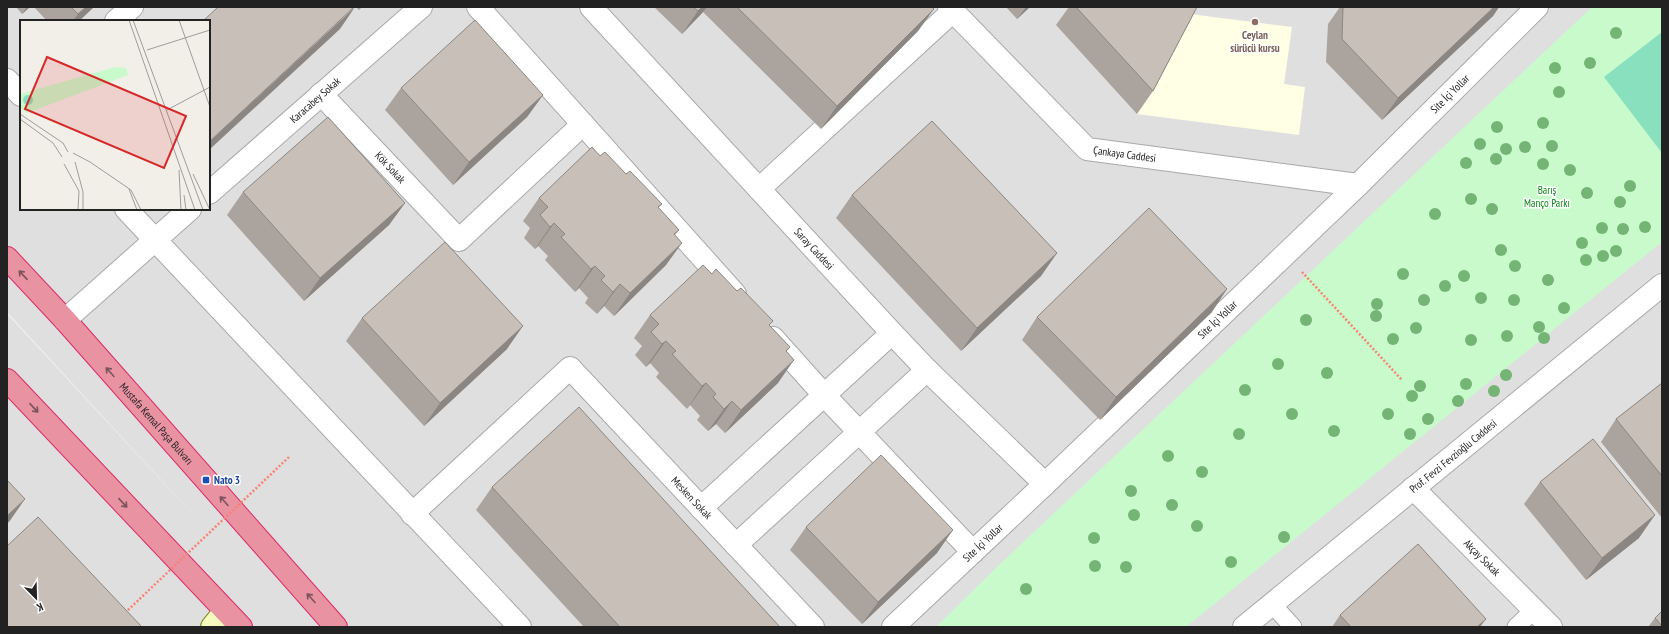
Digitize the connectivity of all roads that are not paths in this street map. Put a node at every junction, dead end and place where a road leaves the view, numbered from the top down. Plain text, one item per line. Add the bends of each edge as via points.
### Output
1 (132, 7) edge
2 (420, 7) edge
3 (478, 7) edge
4 (591, 7) edge
5 (1537, 7) edge
6 (951, 9) edge
7 (117, 20) edge
8 (7, 80) edge
9 (20, 94) edge
10 (321, 94) junction
11 (583, 124) junction
12 (1358, 185) junction
13 (759, 189) junction
14 (210, 191) edge
15 (127, 210) edge
16 (189, 210) edge
17 (155, 240) junction
18 (7, 258) edge
19 (1662, 285) edge
20 (746, 307) edge
21 (64, 320) junction
22 (761, 324) edge
23 (892, 333) junction
24 (927, 370) junction
25 (7, 380) edge
26 (824, 395) junction
27 (860, 431) junction
28 (1045, 484) junction
29 (1413, 488) junction
30 (701, 508) junction
31 (412, 514) junction
32 (736, 545) junction
33 (973, 552) junction
34 (1272, 604) junction
35 (1534, 610) junction
36 (219, 619) edge
37 (241, 627) edge
38 (336, 627) edge
39 (520, 627) edge
40 (813, 627) edge
41 (893, 627) edge
42 (1244, 627) edge
43 (1293, 627) edge
44 (1516, 627) edge
45 (1551, 627) edge

1 - 7 street
2 - 10 street, Karacabey Sokak
3 - 11 street
4 - 13 street, Saray Caddesi
5 - 12 street, Site İçi Yollar
6 - 12 street, Çankaya Caddesi via 1086,149
6 - 13 street
8 - 9 street
10 - 11 street, Kök Sokak via 459,240
10 - 14 street, Karacabey Sokak
11 - 20 street
12 - 28 street, Site İçi Yollar
13 - 23 street, Saray Caddesi
15 - 17 street
16 - 17 street
17 - 21 street
17 - 31 street
21 -> 18 highway, Mustafa Kemal Paşa Bulvarı
19 - 29 street, Prof. Fevzi Fevzioğlu Caddesi
38 -> 21 highway, Mustafa Kemal Paşa Bulvarı
22 - 26 street
23 - 24 street, Saray Caddesi
23 - 26 street
24 - 27 street
24 - 28 street, Saray Caddesi
25 -> 36 highway
26 - 27 street
26 - 30 street
27 - 32 street
27 - 33 street
28 - 33 street, Site İçi Yollar
29 - 34 street, Prof. Fevzi Fevzioğlu Caddesi
29 - 35 street, Akçay Sokak
30 - 31 street, Mesken Sokak via 570,368
30 - 32 street, Mesken Sokak
31 - 39 street
32 - 40 street, Mesken Sokak
33 - 41 street, Site İçi Yollar
34 - 42 street, Prof. Fevzi Fevzioğlu Caddesi
34 - 43 lane
35 - 44 lane
35 - 45 street, Akçay Sokak
36 - 37 highway

